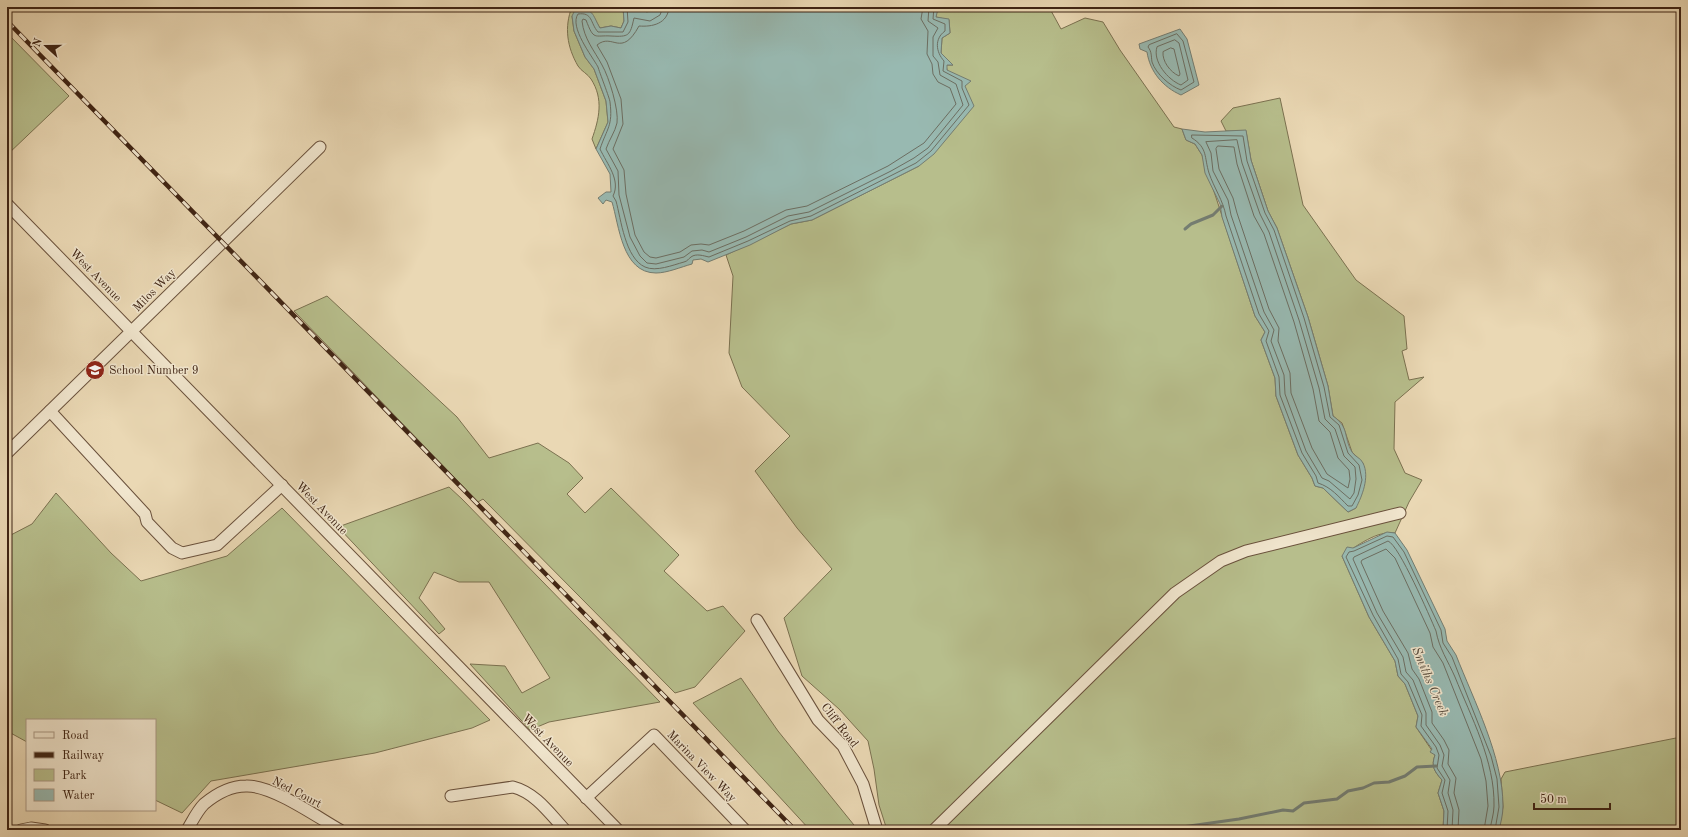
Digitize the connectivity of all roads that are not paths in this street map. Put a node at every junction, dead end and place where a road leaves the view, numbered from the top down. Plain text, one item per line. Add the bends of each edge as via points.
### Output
1 (320, 147) dead end
2 (7, 204) edge
3 (132, 331) junction
4 (50, 411) junction
5 (7, 453) edge
6 (282, 485) junction
7 (1400, 513) dead end
8 (757, 620) dead end
9 (451, 796) dead end
10 (586, 798) junction
11 (20, 830) edge
12 (45, 830) edge
13 (187, 830) edge
14 (340, 830) edge
15 (565, 830) edge
16 (618, 830) edge
17 (745, 830) edge
18 (877, 830) edge
19 (934, 830) edge

1 - 3 street, Milos Way
2 - 3 street, West Avenue
3 - 4 street, Milos Way
3 - 6 street, West Avenue
4 - 5 street, Milos Way
4 - 6 street via 145,514 147,522 172,548 182,553 217,545
6 - 10 street, West Avenue
7 - 19 street via 1246,551 1222,561 1175,593
8 - 18 street, Cliff Road via 818,720 843,746 863,784
9 - 15 street via 513,787 521,789 533,796
10 - 16 street, West Avenue
10 - 17 street, Marina View Way via 654,735
11 - 12 street
13 - 14 street, Ned Court via 203,806 217,794 246,786 279,795

